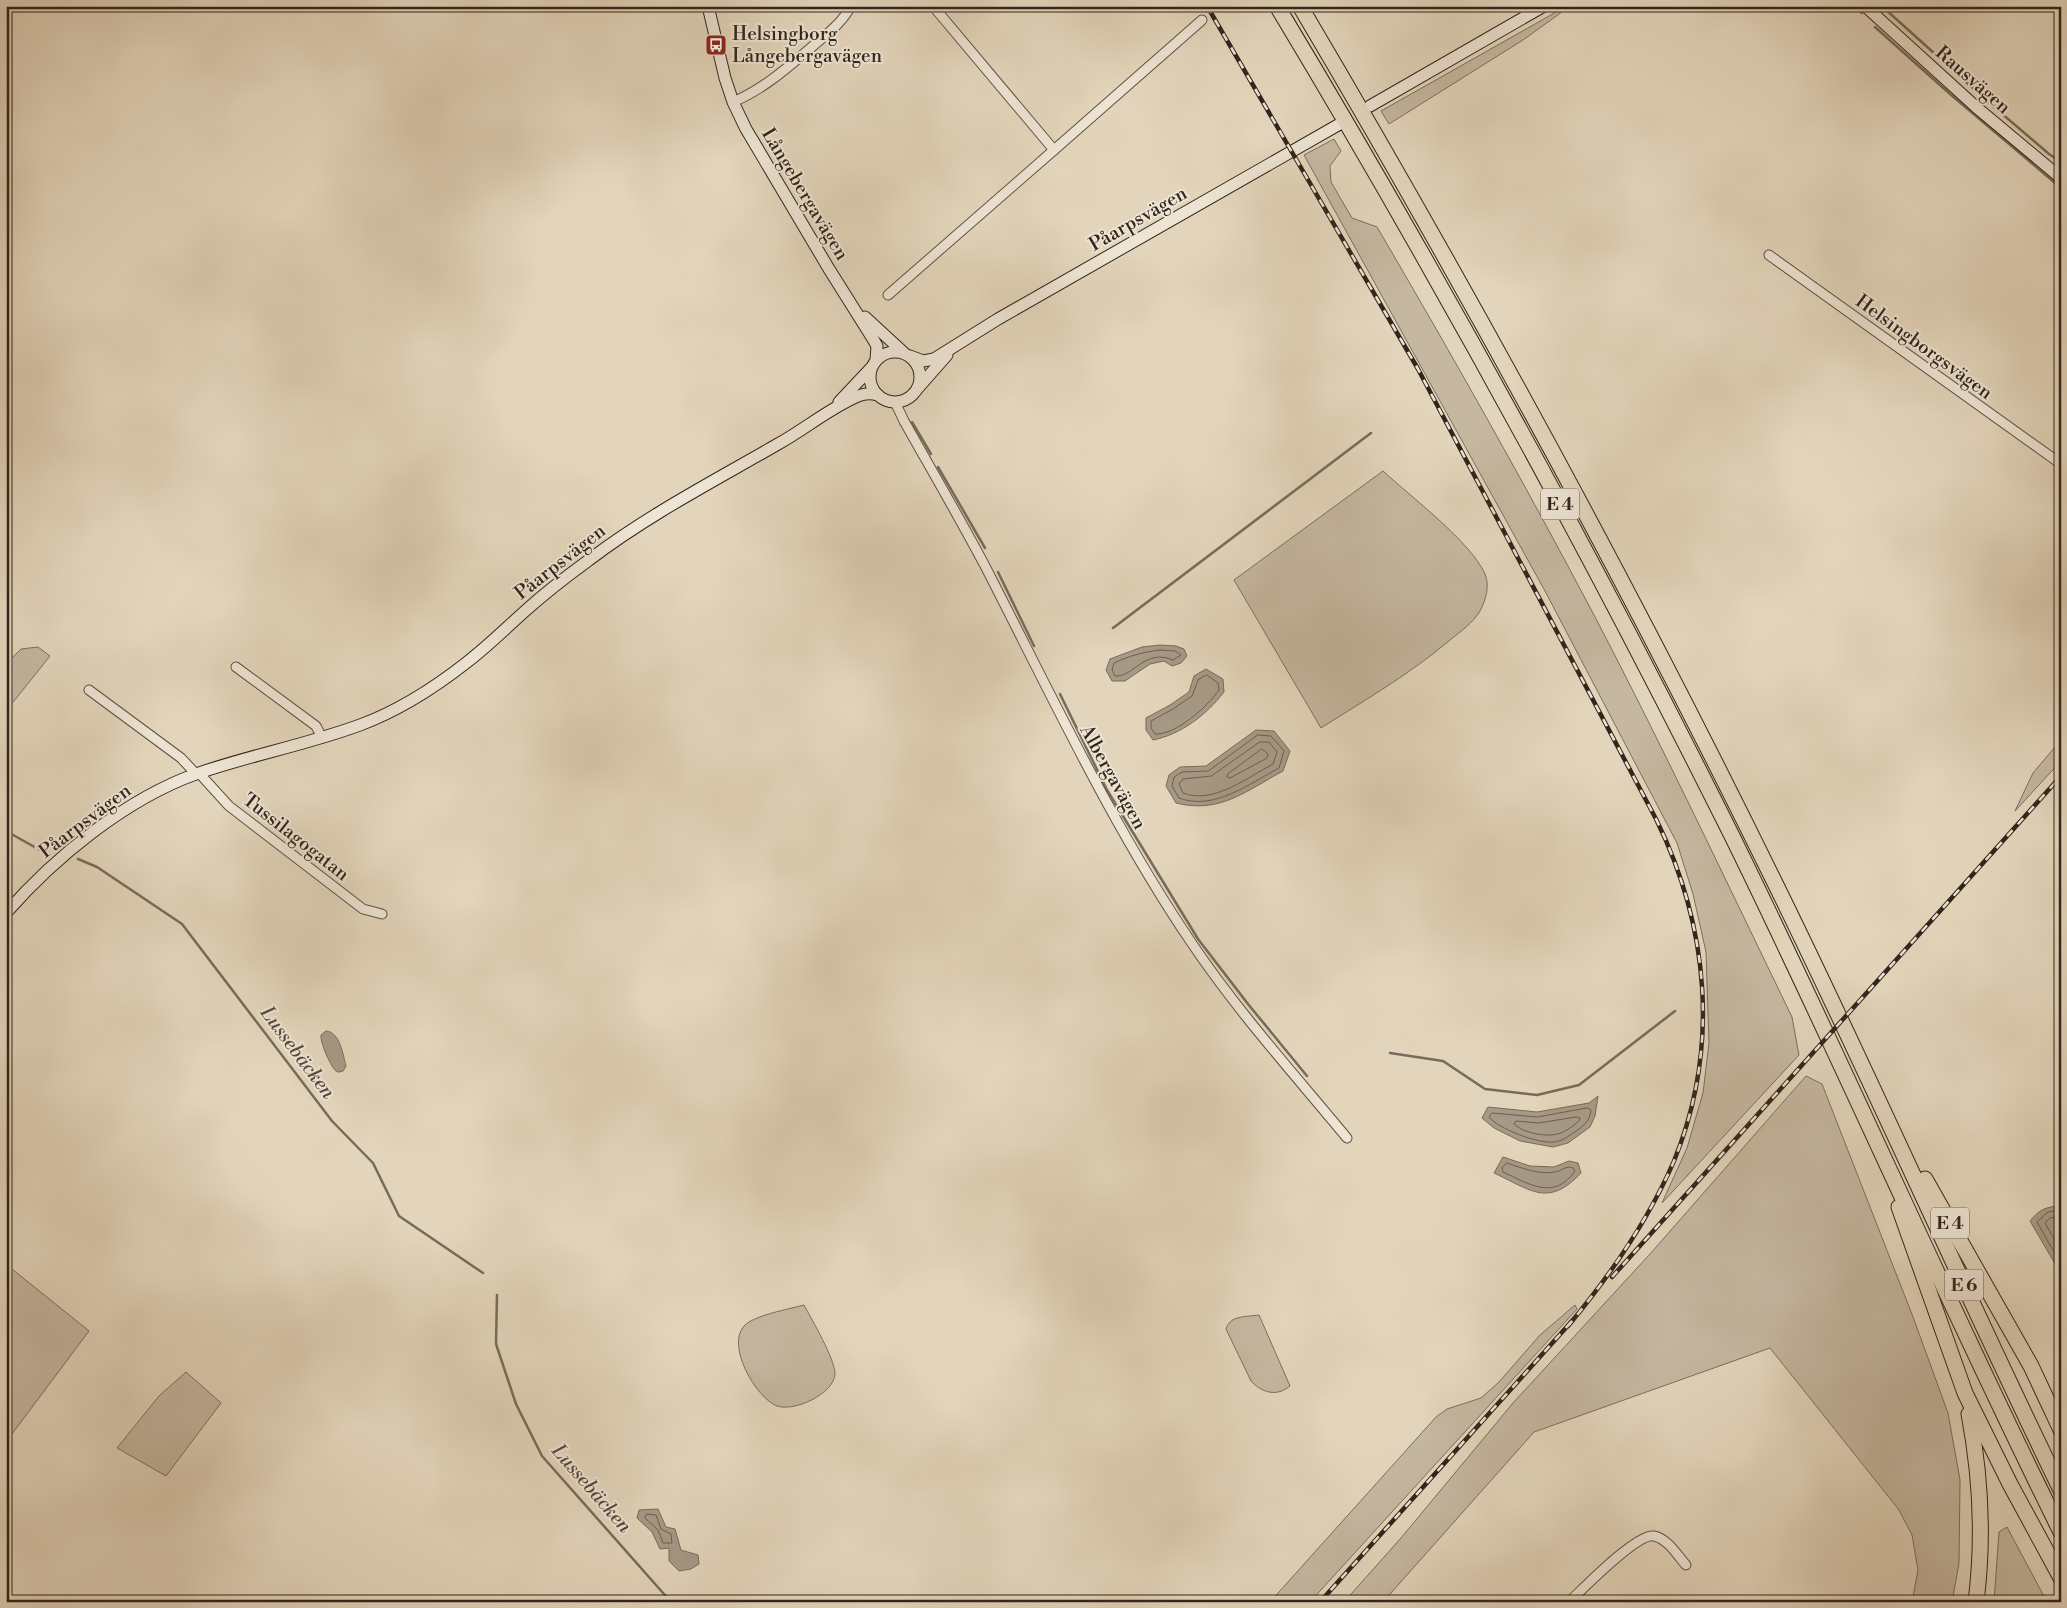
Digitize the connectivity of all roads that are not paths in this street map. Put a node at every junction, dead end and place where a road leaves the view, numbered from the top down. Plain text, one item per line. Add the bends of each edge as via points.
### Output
1 (708, 6) edge
2 (851, 6) edge
3 (933, 6) edge
4 (1277, 6) edge
5 (1300, 6) edge
6 (1544, 6) edge
7 (1865, 6) edge
8 (1202, 20) dead end
9 (733, 102) junction
10 (1370, 106) dead end
11 (1338, 126) dead end
12 (1054, 150) junction
13 (2061, 178) edge
14 (1769, 255) dead end
15 (888, 295) dead end
16 (850, 302) junction
17 (957, 346) junction
18 (907, 355) junction
19 (873, 364) junction
20 (916, 389) junction
21 (878, 395) junction
22 (895, 402) junction
23 (824, 415) junction
24 (2061, 464) edge
25 (236, 667) dead end
26 (89, 690) dead end
27 (322, 738) junction
28 (198, 773) junction
29 (6, 913) edge
30 (382, 914) dead end
31 (1869, 1080) junction
32 (1874, 1135) junction
33 (1347, 1138) dead end
34 (2031, 1366) junction
35 (1964, 1393) junction
36 (2061, 1403) edge
37 (2061, 1430) edge
38 (2061, 1490) edge
39 (2061, 1532) edge
40 (1686, 1565) dead end
41 (2061, 1578) edge
42 (1569, 1602) edge
43 (1976, 1602) edge

1 - 9 street, Långebergavägen
2 - 9 street via 836,26 776,78
3 - 12 street
4 - 32 highway, E 4 via 1464,329 1632,640 1734,840
5 - 31 highway, E 4 via 1477,314 1638,611 1772,876
6 - 10 street
7 - 13 street, Rausvägen via 1963,96
8 - 12 street
9 - 16 street, Långebergavägen
11 - 17 street, Påarpsvägen via 998,319
12 - 15 street
14 - 24 street, Helsingborgsvägen
16 - 18 street, Långebergavägen
16 - 19 street, Långebergavägen via 876,343
17 - 18 street, Påarpsvägen via 930,360
17 - 20 street, Påarpsvägen
18 - 19 street via 892,351 880,356
18 - 20 street via 919,371
19 - 21 street via 870,383
19 - 23 street, Påarpsvägen
20 - 22 street via 908,398
21 - 22 street
21 - 23 street, Påarpsvägen via 859,396
22 - 33 street, Albergavägen via 984,564 1102,795 1160,893 1193,946 1241,1010
23 - 27 street, Påarpsvägen via 619,538 537,601 467,662 419,696 379,717
25 - 27 street via 316,726
26 - 28 street
27 - 28 street, Påarpsvägen
28 - 29 street, Påarpsvägen via 148,796 77,845 39,877
28 - 30 street, Tussilagogatan via 241,816 363,909
31 - 34 highway, E 4
31 - 38 highway, E 6
32 - 35 highway, E 4
32 - 39 highway, E 6
34 - 36 highway
34 - 37 highway, E 4
35 - 41 highway
35 - 43 highway, E 4 via 1977,1461 1982,1519
40 - 42 street via 1662,1539 1648,1536 1620,1556

